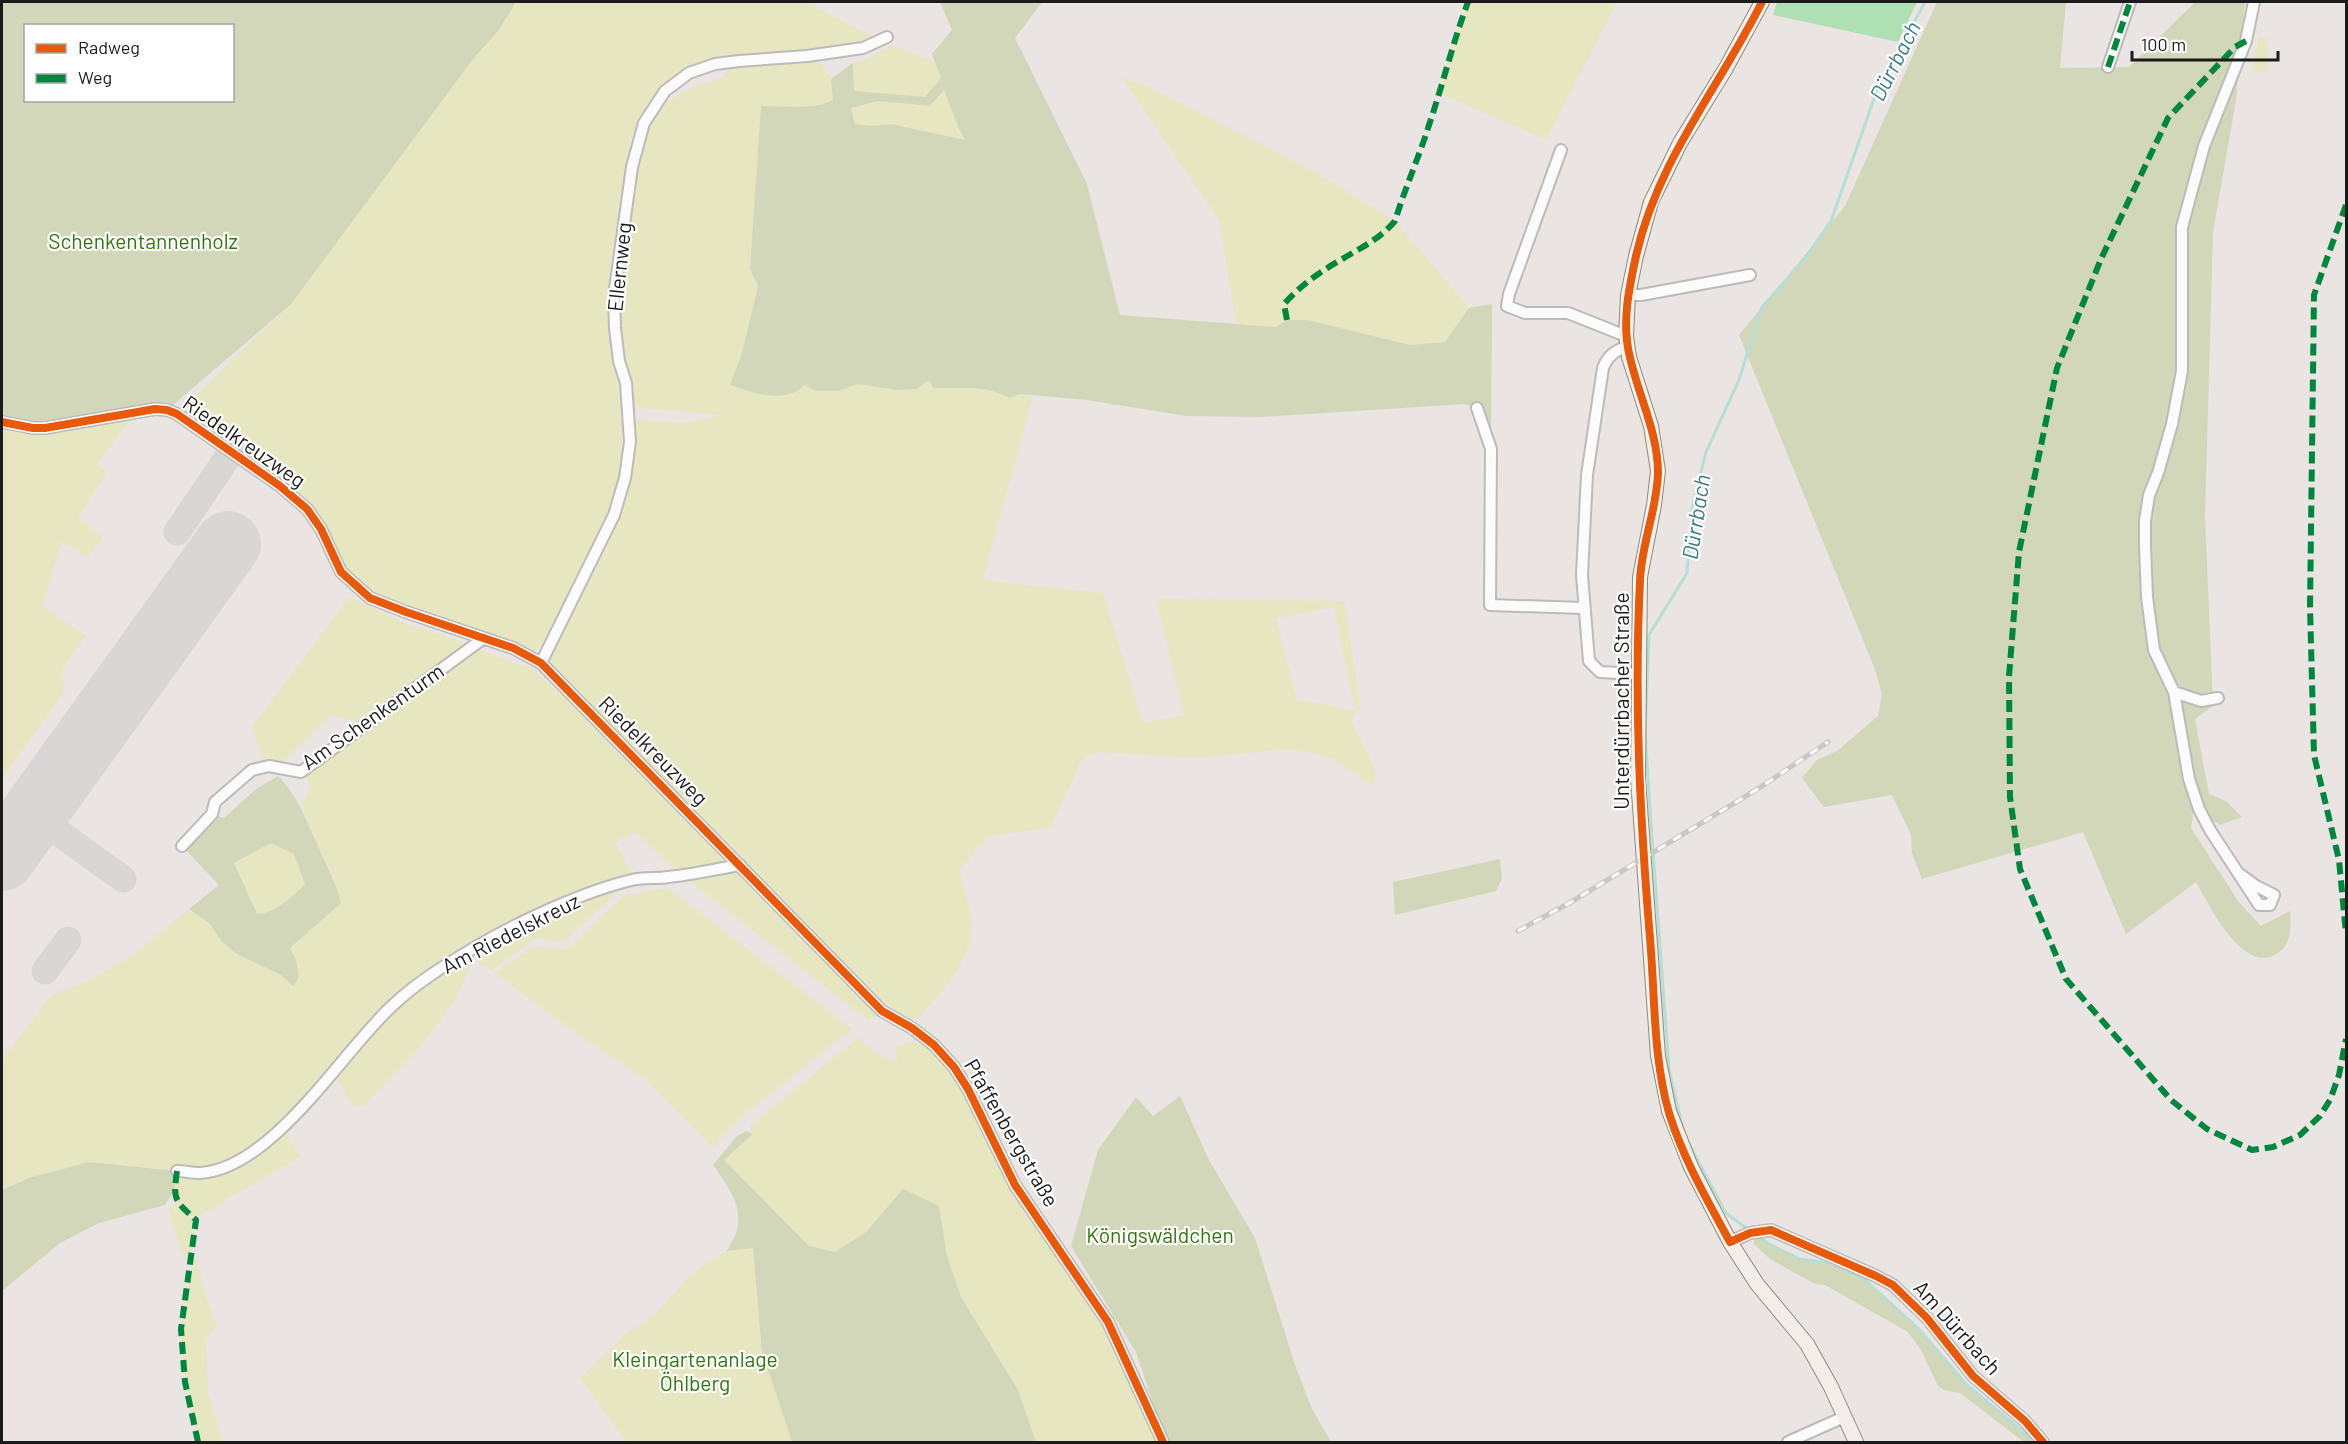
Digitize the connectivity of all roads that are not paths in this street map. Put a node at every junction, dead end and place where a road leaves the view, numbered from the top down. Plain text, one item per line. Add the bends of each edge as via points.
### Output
1 (1762, 2) edge
2 (2130, 2) edge
3 (2254, 2) edge
4 (887, 37) dead end
5 (2108, 67) dead end
6 (1561, 150) dead end
7 (1750, 275) dead end
8 (1628, 295) junction
9 (1627, 341) junction
10 (1477, 408) dead end
11 (2, 422) edge
12 (1583, 608) junction
13 (484, 638) junction
14 (541, 663) junction
15 (1637, 674) junction
16 (2174, 692) junction
17 (2218, 698) dead end
18 (182, 846) dead end
19 (740, 865) junction
20 (2241, 875) dead end
21 (177, 1171) dead end
22 (1730, 1242) junction
23 (1844, 1417) junction
24 (1163, 1443) edge
25 (1788, 1443) edge
26 (1856, 1443) edge
27 (2043, 1443) edge

1 - 8 street, Unterdürrbacher Straße via 1659,185 1646,220
2 - 5 street
3 - 16 street via 2246,41 2204,146 2182,227 2182,371 2145,521 2146,597 2154,650
4 - 14 street, Ellernweg via 863,48 715,64 689,73 665,91 644,123 632,167 614,296 630,442 625,477 614,515
6 - 9 street via 1507,306 1525,313 1568,313
7 - 8 street
8 - 9 street, Unterdürrbacher Straße
9 - 12 street, Unterdürrbacher Straße via 1603,368 1587,476
9 - 15 street, Unterdürrbacher Straße via 1651,426 1658,471 1640,577
10 - 12 street, Unterdürrbacher Straße via 1491,449 1490,605
11 - 13 street, Riedelkreuzweg via 33,428 155,409 177,414 307,509 321,529 340,572 370,598
12 - 15 street, Unterdürrbacher Straße via 1593,666 1600,672
13 - 14 street, Riedelkreuzweg
13 - 18 street, Am Schenkenturm via 301,772 269,766 252,770 215,802 212,814
14 - 19 street, Riedelkreuzweg
15 - 22 street, Unterdürrbacher Straße via 1638,779 1663,1088 1690,1167
16 - 17 street via 2200,701
16 - 20 street via 2189,778 2199,809
19 - 21 street, Am Riedelskreuz via 668,878 634,879 557,908 476,947 427,977 392,1005 282,1130 246,1156 219,1168 200,1173
19 - 24 street, Pfaffenbergstraße via 882,1011 934,1045 954,1067 1015,1185 1108,1322
22 - 23 street, Unterdürrbacher Straße via 1757,1284 1807,1344
22 - 27 street, Am Dürrbach via 1771,1230 1893,1286 1927,1318 1982,1386 2025,1421
23 - 25 street
23 - 26 street, Unterdürrbacher Straße

